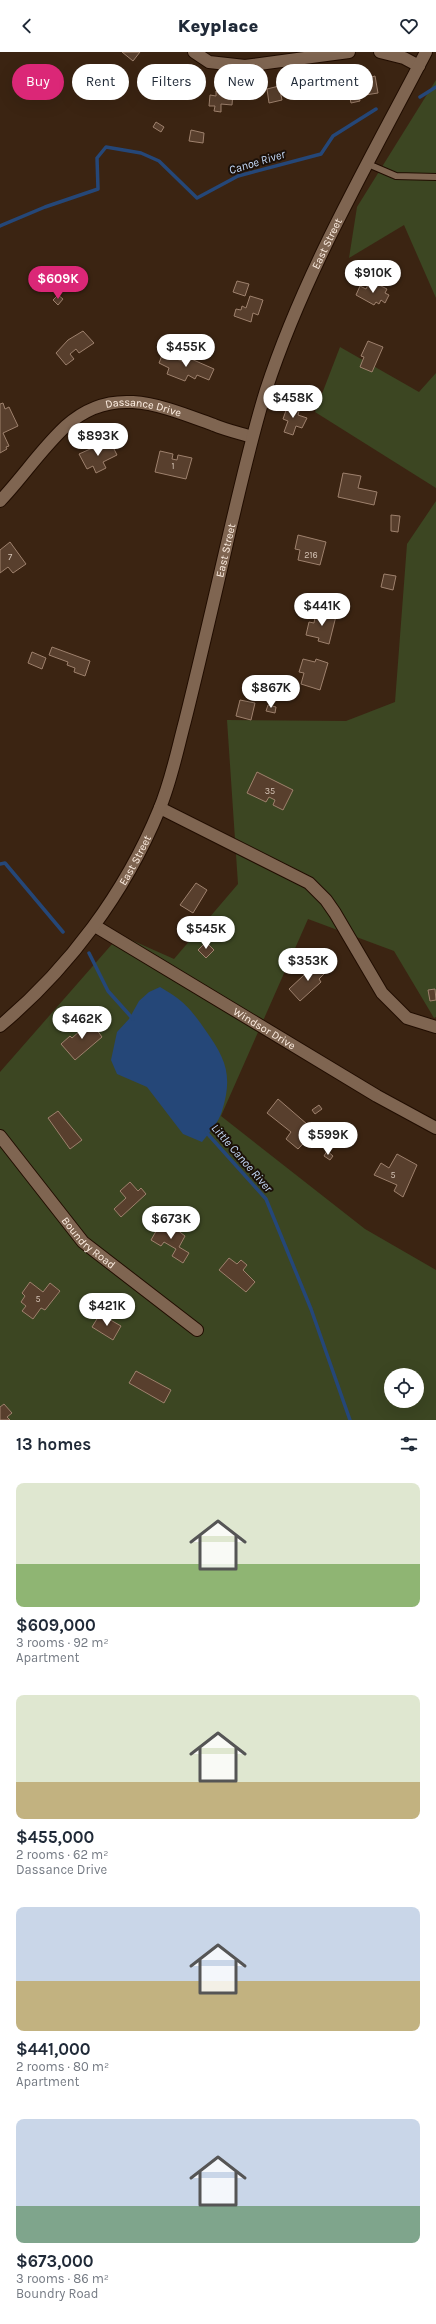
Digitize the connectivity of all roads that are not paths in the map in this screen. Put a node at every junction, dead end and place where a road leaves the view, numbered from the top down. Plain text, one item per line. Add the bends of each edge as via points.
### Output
1 (194, 52) edge
2 (349, 52) edge
3 (380, 52) edge
4 (426, 52) edge
5 (419, 66) junction
6 (368, 164) junction
7 (436, 178) edge
8 (252, 437) junction
9 (0, 502) edge
10 (160, 808) junction
11 (94, 926) junction
12 (0, 1026) edge
13 (436, 1027) edge
14 (436, 1128) edge
15 (0, 1136) edge
16 (197, 1330) dead end

1 - 2 street via 208,62 245,66
3 - 5 street via 404,58
4 - 5 street, East Street
5 - 6 street, East Street
6 - 7 lane via 396,176
6 - 8 street, East Street via 295,313 274,367
8 - 9 street, Dassance Drive via 147,402 105,404 67,425
8 - 10 street, East Street via 195,684
10 - 11 street, East Street via 130,873
10 - 13 street via 308,884 326,900 335,913 382,993 407,1018
11 - 12 street, East Street via 48,981
11 - 14 street, Windsor Drive via 410,1116
15 - 16 street, Boundry Road via 83,1242

